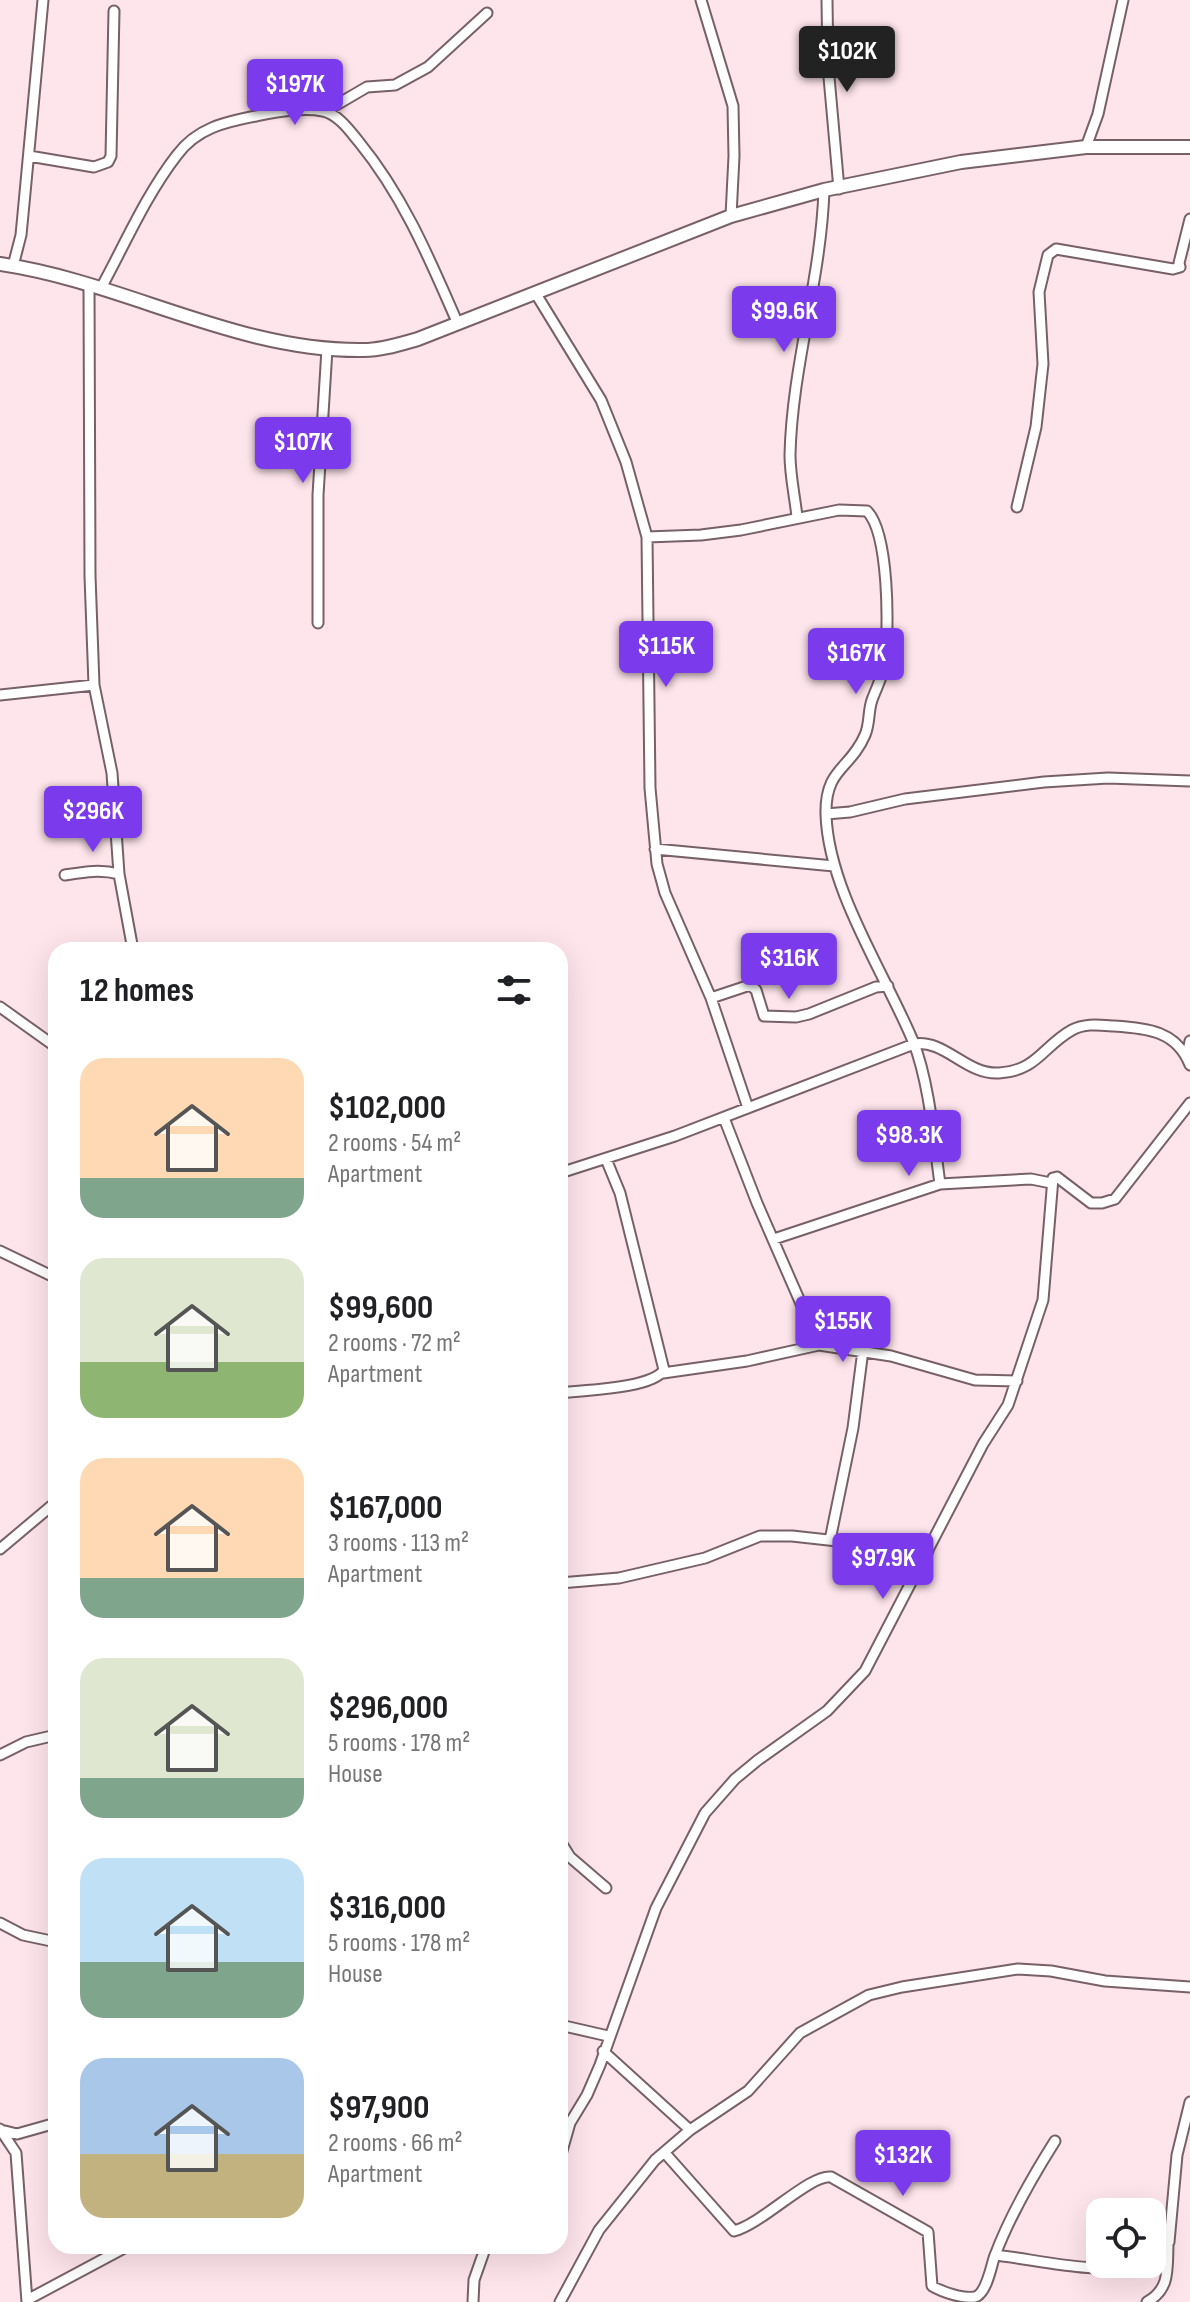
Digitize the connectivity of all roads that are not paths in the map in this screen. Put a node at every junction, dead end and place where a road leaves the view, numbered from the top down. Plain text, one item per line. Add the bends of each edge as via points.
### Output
1 (43, 0) edge
2 (701, 0) edge
3 (827, 0) edge
4 (1123, 0) edge
5 (114, 11) dead end
6 (487, 13) dead end
7 (326, 111) junction
8 (1086, 147) junction
9 (1190, 147) edge
10 (29, 156) junction
11 (839, 189) junction
12 (824, 190) junction
13 (731, 216) junction
14 (1190, 219) edge
15 (7, 265) edge
16 (95, 286) junction
17 (536, 294) junction
18 (458, 324) junction
19 (327, 349) junction
20 (1017, 507) dead end
21 (797, 517) junction
22 (647, 537) junction
23 (318, 623) dead end
24 (94, 685) junction
25 (0, 695) edge
26 (1190, 781) edge
27 (826, 814) junction
28 (655, 849) junction
29 (834, 866) junction
30 (119, 874) junction
31 (65, 875) dead end
32 (132, 942) edge
33 (888, 986) junction
34 (711, 998) junction
35 (0, 1007) edge
36 (48, 1041) edge
37 (1190, 1041) edge
38 (914, 1044) junction
39 (1188, 1061) edge
40 (1190, 1103) edge
41 (748, 1108) junction
42 (724, 1118) junction
43 (606, 1159) junction
44 (568, 1171) edge
45 (1051, 1183) junction
46 (940, 1184) junction
47 (774, 1239) junction
48 (0, 1251) edge
49 (48, 1274) edge
50 (819, 1345) junction
51 (863, 1350) junction
52 (663, 1373) junction
53 (1017, 1381) junction
54 (568, 1392) edge
55 (48, 1509) edge
56 (830, 1540) junction
57 (0, 1549) edge
58 (928, 1551) junction
59 (568, 1582) edge
60 (48, 1737) edge
61 (0, 1755) edge
62 (568, 1854) edge
63 (606, 1888) dead end
64 (0, 1923) edge
65 (48, 1940) edge
66 (1190, 1987) edge
67 (568, 2027) edge
68 (608, 2036) junction
69 (603, 2051) junction
70 (1190, 2102) edge
71 (48, 2125) edge
72 (0, 2130) edge
73 (568, 2130) edge
74 (690, 2130) junction
75 (1055, 2141) dead end
76 (664, 2152) junction
77 (1168, 2246) joint
78 (113, 2254) edge
79 (483, 2254) edge
80 (995, 2255) junction
81 (1086, 2266) edge
82 (27, 2301) edge
83 (473, 2302) edge
84 (560, 2302) edge
85 (1147, 2302) edge

1 - 10 street
2 - 13 street via 733,106
3 - 11 street
4 - 8 street
5 - 10 street via 108,162 94,167
6 - 7 street via 428,67 395,85 367,87
7 - 16 street via 266,114 197,134 177,154
7 - 18 street via 346,126 389,181
8 - 9 street
8 - 11 street via 961,162
10 - 15 street via 21,235
11 - 12 street
12 - 13 street
12 - 21 street via 791,439
13 - 17 street
14 - 20 street via 1180,267 1173,269 1056,249 1048,255 1039,292 1043,364 1036,427
15 - 16 street
16 - 19 street via 245,335
16 - 24 street via 90,576
17 - 18 street
17 - 22 street via 601,400
18 - 19 street via 392,346
19 - 23 street via 318,495
21 - 22 street via 741,530
21 - 27 street via 867,511 884,568 881,680 871,701 867,732 831,779
22 - 28 street
24 - 25 street
24 - 30 street via 112,773
26 - 27 street via 1044,782
27 - 29 street
28 - 29 street
28 - 34 street via 665,893
29 - 33 street
30 - 31 street
30 - 32 street
33 - 34 street via 796,1017 764,1016 750,985
33 - 38 street
34 - 41 street
35 - 36 street
37 - 39 street
38 - 39 street via 928,1043 970,1067 999,1073 1033,1064 1076,1028 1118,1026 1168,1036
38 - 41 street
38 - 46 street
40 - 45 street via 1111,1201 1085,1200 1057,1177
41 - 42 street
42 - 43 street
42 - 47 street
43 - 44 street
43 - 52 street via 620,1193
45 - 46 street via 1031,1179
45 - 53 street via 1045,1287
46 - 47 street
47 - 50 street
48 - 49 street
50 - 51 street
50 - 52 street
51 - 53 street via 975,1380
51 - 56 street
52 - 54 street via 645,1382
53 - 58 street
55 - 57 street
56 - 58 street
56 - 59 street via 760,1536 705,1558 619,1578
58 - 68 street via 865,1671 827,1711 735,1779 705,1813 656,1908
60 - 61 street
62 - 63 street
64 - 65 street
66 - 74 street via 1018,1969 869,1995 810,2025 748,2091
67 - 68 street
68 - 69 street
69 - 73 street
69 - 74 street
70 - 77 street via 1177,2155
71 - 72 street via 17,2134
72 - 82 street via 16,2153
74 - 76 street
75 - 80 street
76 - 80 street via 734,2231 825,2176 928,2232 931,2283 936,2289 978,2296
76 - 84 street via 608,2218
77 - 85 street via 1164,2288
78 - 82 street
79 - 83 street
80 - 81 street

